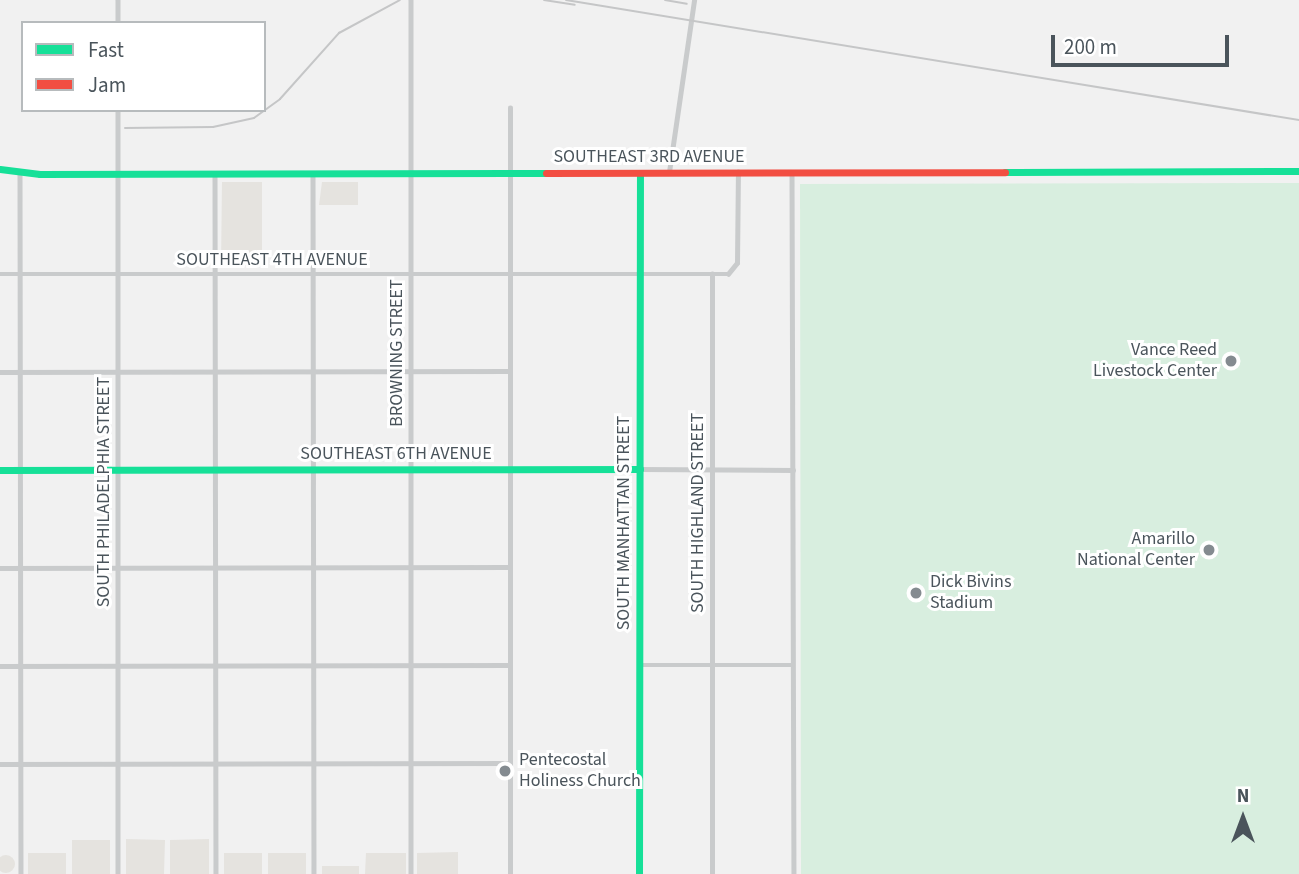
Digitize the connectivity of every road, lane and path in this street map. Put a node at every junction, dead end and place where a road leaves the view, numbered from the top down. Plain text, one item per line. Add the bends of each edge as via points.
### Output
1 (118, 0) edge
2 (411, 0) edge
3 (694, 0) edge
4 (118, 21) edge
5 (510, 108) dead end
6 (118, 112) edge
7 (0, 169) edge
8 (1299, 171) edge
9 (20, 172) junction
10 (737, 172) junction
11 (118, 173) junction
12 (215, 173) junction
13 (313, 173) junction
14 (410, 173) junction
15 (510, 173) junction
16 (640, 173) junction
17 (669, 173) junction
18 (792, 173) junction
19 (640, 273) junction
20 (0, 274) edge
21 (20, 274) junction
22 (118, 274) junction
23 (216, 274) junction
24 (313, 274) junction
25 (411, 274) junction
26 (509, 274) junction
27 (712, 274) junction
28 (509, 371) junction
29 (0, 372) edge
30 (20, 372) junction
31 (117, 372) junction
32 (216, 372) junction
33 (314, 372) junction
34 (411, 372) junction
35 (640, 469) junction
36 (0, 470) edge
37 (20, 470) junction
38 (118, 470) junction
39 (216, 470) junction
40 (314, 470) junction
41 (411, 470) junction
42 (509, 470) junction
43 (711, 470) junction
44 (793, 470) junction
45 (509, 567) junction
46 (0, 568) edge
47 (20, 568) junction
48 (118, 568) junction
49 (216, 568) junction
50 (313, 568) junction
51 (412, 568) junction
52 (216, 665) junction
53 (314, 665) junction
54 (411, 665) junction
55 (509, 665) junction
56 (640, 665) junction
57 (712, 665) junction
58 (793, 665) junction
59 (0, 666) edge
60 (20, 666) junction
61 (118, 666) junction
62 (216, 763) junction
63 (314, 763) junction
64 (411, 763) junction
65 (509, 763) junction
66 (0, 764) edge
67 (20, 764) junction
68 (118, 764) junction
69 (20, 874) edge
70 (118, 874) edge
71 (216, 874) edge
72 (314, 874) edge
73 (411, 874) edge
74 (510, 874) edge
75 (639, 874) edge
76 (712, 874) edge
77 (793, 874) edge

1 - 4 street
2 - 14 street, BROWNING STREET
3 - 17 street
5 - 15 street
6 - 11 street, SOUTH PHILADELPHIA STREET
7 - 9 street, SOUTHEAST 3RD AVENUE
8 - 18 street, SOUTHEAST 3RD AVENUE
9 - 11 street, SOUTHEAST 3RD AVENUE
9 - 21 street
10 - 17 street, SOUTHEAST 3RD AVENUE
10 - 18 street, SOUTHEAST 3RD AVENUE
10 - 27 street via 737,263 728,274
11 - 12 street, SOUTHEAST 3RD AVENUE
11 - 22 street, SOUTH PHILADELPHIA STREET
12 - 13 street, SOUTHEAST 3RD AVENUE
12 - 23 street
13 - 14 street, SOUTHEAST 3RD AVENUE
13 - 24 street
14 - 15 street, SOUTHEAST 3RD AVENUE
14 - 25 street, BROWNING STREET
15 - 16 street, SOUTHEAST 3RD AVENUE
15 - 26 street
16 - 17 street, SOUTHEAST 3RD AVENUE
16 - 19 street, SOUTH MANHATTAN STREET
18 - 44 street
19 - 26 street, SOUTHEAST 4TH AVENUE
19 - 27 street, SOUTHEAST 4TH AVENUE
19 - 35 street, SOUTH MANHATTAN STREET
20 - 21 street, SOUTHEAST 4TH AVENUE
21 - 22 street, SOUTHEAST 4TH AVENUE
21 - 30 street
22 - 23 street, SOUTHEAST 4TH AVENUE
22 - 31 street, SOUTH PHILADELPHIA STREET
23 - 24 street, SOUTHEAST 4TH AVENUE
23 - 32 street
24 - 25 street, SOUTHEAST 4TH AVENUE
24 - 33 street
25 - 26 street, SOUTHEAST 4TH AVENUE
25 - 34 street, BROWNING STREET
26 - 28 street
27 - 43 street, SOUTH HIGHLAND STREET
28 - 34 street
28 - 42 street
29 - 30 street
30 - 31 street
30 - 37 street
31 - 32 street
31 - 38 street, SOUTH PHILADELPHIA STREET
32 - 33 street
32 - 39 street
33 - 34 street
33 - 40 street
34 - 41 street, BROWNING STREET
35 - 42 street, SOUTHEAST 6TH AVENUE
35 - 43 street, SOUTHEAST 6TH AVENUE
35 - 56 street, SOUTH MANHATTAN STREET
36 - 37 street, SOUTHEAST 6TH AVENUE
37 - 38 street, SOUTHEAST 6TH AVENUE
37 - 47 street
38 - 39 street, SOUTHEAST 6TH AVENUE
38 - 48 street, SOUTH PHILADELPHIA STREET
39 - 40 street, SOUTHEAST 6TH AVENUE
39 - 49 street
40 - 41 street, SOUTHEAST 6TH AVENUE
40 - 50 street
41 - 42 street, SOUTHEAST 6TH AVENUE
41 - 51 street, BROWNING STREET
42 - 45 street
43 - 44 street, SOUTHEAST 6TH AVENUE
43 - 57 street, SOUTH HIGHLAND STREET
44 - 58 street
45 - 51 street
45 - 55 street
46 - 47 street
47 - 48 street
47 - 60 street
48 - 49 street
48 - 61 street, SOUTH PHILADELPHIA STREET
49 - 50 street
49 - 52 street
50 - 51 street
50 - 53 street
51 - 54 street, BROWNING STREET
52 - 53 street
52 - 61 street
52 - 62 street
53 - 54 street
53 - 63 street
54 - 55 street
54 - 64 street, BROWNING STREET
55 - 65 street
56 - 57 street
56 - 75 street, SOUTH MANHATTAN STREET
57 - 58 street
57 - 76 street, SOUTH HIGHLAND STREET
58 - 77 street
59 - 60 street
60 - 61 street
60 - 67 street
61 - 68 street, SOUTH PHILADELPHIA STREET
62 - 63 street
62 - 68 street
62 - 71 street
63 - 64 street
63 - 72 street
64 - 65 street
64 - 73 street, BROWNING STREET
65 - 74 street
66 - 67 street
67 - 68 street
67 - 69 street
68 - 70 street, SOUTH PHILADELPHIA STREET

